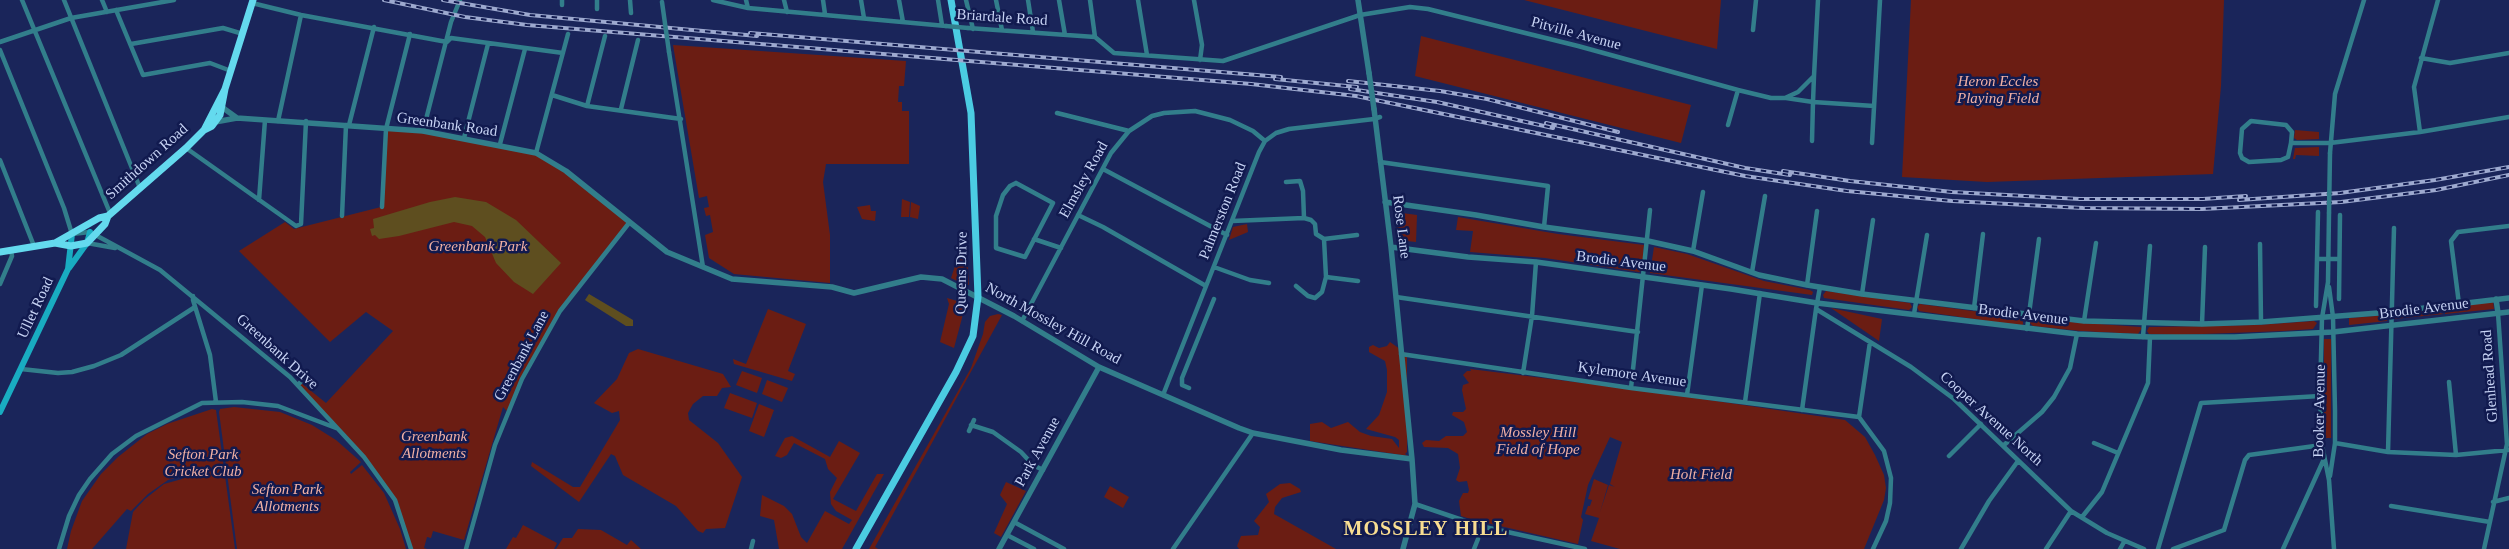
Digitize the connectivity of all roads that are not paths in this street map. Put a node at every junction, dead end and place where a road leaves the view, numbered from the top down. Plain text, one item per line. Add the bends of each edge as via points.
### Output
1 (22, 0) edge
2 (64, 0) edge
3 (102, 0) edge
4 (174, 0) edge
5 (460, 0) edge
6 (597, 0) edge
7 (630, 0) edge
8 (713, 0) edge
9 (746, 0) edge
10 (784, 0) edge
11 (823, 0) edge
12 (861, 0) edge
13 (899, 0) edge
14 (938, 0) edge
15 (951, 0) edge
16 (966, 0) edge
17 (996, 0) edge
18 (1028, 0) edge
19 (1059, 0) edge
20 (1090, 0) edge
21 (1138, 0) edge
22 (1194, 0) edge
23 (1358, 0) edge
24 (1409, 0) edge
25 (1756, 0) edge
26 (1818, 0) edge
27 (1880, 0) edge
28 (2364, 0) edge
29 (2438, 0) edge
30 (252, 1) edge
31 (662, 1) edge
32 (142, 2) edge
33 (1410, 7) junction
34 (748, 8) junction
35 (597, 9) dead end
36 (116, 10) junction
37 (107, 12) junction
38 (787, 12) junction
39 (631, 13) dead end
40 (825, 14) junction
41 (301, 15) junction
42 (1360, 16) junction
43 (71, 18) junction
44 (864, 18) junction
45 (903, 22) junction
46 (944, 26) junction
47 (374, 27) junction
48 (970, 29) junction
49 (1002, 30) junction
50 (1754, 30) dead end
51 (35, 31) junction
52 (1033, 32) junction
53 (243, 34) junction
54 (410, 34) junction
55 (568, 34) dead end
56 (1065, 35) junction
57 (605, 36) dead end
58 (1094, 37) junction
59 (638, 40) dead end
60 (0, 42) edge
61 (447, 42) junction
62 (131, 44) junction
63 (488, 44) junction
64 (525, 49) junction
65 (0, 50) edge
66 (564, 53) junction
67 (2509, 53) edge
68 (1147, 55) junction
69 (2421, 58) junction
70 (1200, 60) junction
71 (231, 70) junction
72 (1814, 76) junction
73 (1738, 90) junction
74 (552, 95) junction
75 (1785, 98) junction
76 (1814, 102) junction
77 (220, 106) junction
78 (587, 106) junction
79 (1874, 106) junction
80 (621, 110) junction
81 (1057, 113) dead end
82 (2509, 117) edge
83 (237, 118) junction
84 (1377, 118) junction
85 (681, 119) junction
86 (265, 120) junction
87 (278, 121) junction
88 (215, 122) junction
89 (306, 122) junction
90 (347, 125) junction
91 (1728, 125) dead end
92 (386, 129) junction
93 (204, 130) junction
94 (423, 131) junction
95 (1129, 132) junction
96 (2420, 132) junction
97 (464, 138) junction
98 (1812, 140) dead end
99 (1265, 142) junction
100 (1872, 143) dead end
101 (2291, 143) junction
102 (2330, 143) junction
103 (500, 144) junction
104 (186, 148) junction
105 (536, 153) junction
106 (0, 160) edge
107 (1380, 162) junction
108 (1102, 168) junction
109 (1286, 182) dead end
110 (140, 188) junction
111 (1703, 192) dead end
112 (1765, 196) dead end
113 (260, 200) junction
114 (1385, 202) junction
115 (382, 207) dead end
116 (1650, 210) dead end
117 (1817, 211) dead end
118 (2318, 212) dead end
119 (109, 214) junction
120 (1078, 215) junction
121 (2340, 215) dead end
122 (342, 216) dead end
123 (1304, 218) junction
124 (1873, 220) dead end
125 (1232, 221) junction
126 (629, 223) junction
127 (2509, 226) edge
128 (1544, 227) junction
129 (2394, 228) dead end
130 (93, 233) junction
131 (72, 234) junction
132 (1227, 234) junction
133 (1983, 234) dead end
134 (1357, 235) dead end
135 (1927, 235) dead end
136 (1351, 237) junction
137 (1034, 238) junction
138 (1324, 239) junction
139 (2039, 239) dead end
140 (1648, 241) junction
141 (1355, 242) dead end
142 (54, 243) junction
143 (87, 243) junction
144 (2096, 243) dead end
145 (2260, 244) dead end
146 (34, 246) junction
147 (71, 246) junction
148 (2150, 246) dead end
149 (1391, 247) junction
150 (2205, 247) dead end
151 (117, 248) junction
152 (1061, 248) junction
153 (12, 250) junction
154 (1693, 251) junction
155 (0, 252) edge
156 (2317, 259) junction
157 (2328, 259) junction
158 (2339, 259) junction
159 (1536, 262) junction
160 (703, 267) junction
161 (1214, 267) junction
162 (68, 269) junction
163 (1752, 272) junction
164 (1326, 277) junction
165 (1643, 277) junction
166 (1358, 281) dead end
167 (2328, 282) junction
168 (0, 284) edge
169 (1269, 284) dead end
170 (1702, 285) junction
171 (1807, 285) junction
172 (1206, 286) junction
173 (1296, 286) dead end
174 (1820, 287) junction
175 (1760, 293) junction
176 (1862, 294) junction
177 (193, 296) junction
178 (978, 297) junction
179 (1396, 297) junction
180 (2509, 298) edge
181 (1214, 299) dead end
182 (2339, 299) dead end
183 (2496, 299) junction
184 (1916, 300) junction
185 (2316, 300) junction
186 (2325, 300) junction
187 (2459, 304) junction
188 (1816, 306) junction
189 (2316, 306) dead end
190 (195, 307) junction
191 (1974, 308) junction
192 (2391, 312) junction
193 (2509, 312) edge
194 (2498, 313) junction
195 (1914, 314) junction
196 (2029, 315) junction
197 (1532, 316) junction
198 (2333, 317) junction
199 (2322, 318) junction
200 (1192, 320) junction
201 (1022, 321) junction
202 (2084, 321) junction
203 (2260, 322) junction
204 (2143, 323) junction
205 (1203, 324) junction
206 (2202, 324) junction
207 (2391, 326) junction
208 (2027, 329) junction
209 (1638, 332) junction
210 (2321, 332) junction
211 (2333, 332) junction
212 (2077, 334) junction
213 (2146, 337) junction
214 (1870, 342) junction
215 (1401, 354) junction
216 (1099, 367) junction
217 (21, 368) junction
218 (1523, 373) junction
219 (1170, 374) junction
220 (305, 378) dead end
221 (1182, 378) junction
222 (2509, 378) edge
223 (2503, 379) junction
224 (2450, 382) dead end
225 (298, 385) junction
226 (1189, 388) dead end
227 (1631, 388) junction
228 (1163, 395) junction
229 (1687, 395) junction
230 (2320, 396) junction
231 (216, 402) junction
232 (1745, 402) junction
233 (1802, 410) junction
234 (0, 412) edge
235 (1859, 417) junction
236 (974, 420) dead end
237 (1981, 424) junction
238 (972, 425) junction
239 (338, 429) junction
240 (969, 431) dead end
241 (1253, 433) junction
242 (2335, 443) junction
243 (2094, 444) dead end
244 (2004, 445) junction
245 (2322, 445) junction
246 (2507, 450) edge
247 (2388, 452) junction
248 (2118, 453) junction
249 (2456, 454) junction
250 (1949, 456) dead end
251 (1412, 458) junction
252 (2324, 460) junction
253 (2018, 461) junction
254 (1043, 470) junction
255 (2329, 480) junction
256 (2509, 498) edge
257 (2493, 502) junction
258 (1415, 504) junction
259 (2390, 506) dead end
260 (2071, 511) junction
261 (2082, 517) junction
262 (1014, 522) junction
263 (2490, 522) junction
264 (1007, 535) junction
265 (1478, 539) dead end
266 (752, 541) dead end
267 (2124, 542) junction
268 (59, 549) edge
269 (411, 549) edge
270 (466, 549) edge
271 (751, 549) edge
272 (856, 549) edge
273 (1000, 549) edge
274 (1034, 549) edge
275 (1064, 549) edge
276 (1173, 549) edge
277 (1403, 549) edge
278 (1474, 549) edge
279 (1584, 549) edge
280 (1873, 549) edge
281 (1961, 549) edge
282 (2046, 549) edge
283 (2120, 549) edge
284 (2144, 549) edge
285 (2158, 549) edge
286 (2173, 549) edge
287 (2283, 549) edge
288 (2334, 549) edge
289 (2484, 549) edge

1 - 51 street
2 - 43 street
3 - 37 street
4 - 32 street
5 - 61 street
6 - 35 street
7 - 39 street
8 - 34 street, Briardale Road
9 - 34 street
10 - 38 street
11 - 40 street
12 - 44 street
13 - 45 street
14 - 46 street
15 - 178 main road, Queens Drive via 971,113
16 - 48 street
17 - 49 street
18 - 52 street
19 - 56 street
20 - 58 street
21 - 68 street
22 - 70 street via 1202,45
23 - 42 street, Rose Lane
24 - 33 street
25 - 50 street
26 - 72 street
27 - 79 street
28 - 102 street, Booker Avenue via 2335,94
29 - 69 street
30 - 41 street
30 - 53 highway, Smithdown Road
31 - 85 street, bridge
32 - 36 street
33 - 42 street, Pitville Avenue
33 - 73 street, Pitville Avenue via 1578,46
34 - 38 street, Briardale Road
36 - 37 street
36 - 62 street
37 - 43 street
38 - 40 street, Briardale Road
40 - 44 street, Briardale Road
41 - 47 street
41 - 87 street
42 - 70 street, Pitville Avenue via 1223,61
42 - 84 street, Rose Lane, bridge
43 - 51 street
43 - 110 street
44 - 45 street, Briardale Road
45 - 46 street, Briardale Road
46 - 48 street, Briardale Road, bridge
47 - 54 street
47 - 90 street
48 - 49 street, Briardale Road
49 - 52 street, Briardale Road
51 - 60 street
51 - 119 street
52 - 56 street, Briardale Road
53 - 62 street via 223,28
53 - 71 highway, Smithdown Road
54 - 61 street
54 - 92 street
55 - 66 street
56 - 58 street, Briardale Road
57 - 78 street
58 - 68 street via 1114,54
59 - 80 street
61 - 63 street via 451,38
61 - 94 street
62 - 71 street via 143,75 210,63
63 - 64 street
63 - 97 street
64 - 66 street
64 - 103 street
65 - 131 street
66 - 74 street
67 - 69 street via 2450,62
68 - 70 street
69 - 96 street via 2414,87
71 - 77 highway, Smithdown Road
72 - 75 street via 1798,92
72 - 76 street
73 - 75 street, Pitville Avenue
73 - 91 street
74 - 78 street
74 - 105 street
75 - 76 street, Pitville Avenue
76 - 79 street, Pitville Avenue
76 - 98 street
77 - 83 street
77 - 88 highway, Smithdown Road
77 - 93 highway, Smithdown Road
78 - 80 street
79 - 100 street
80 - 85 street
81 - 95 street
82 - 96 street
83 - 86 street, Greenbank Road
83 - 88 street, Greenbank Road
84 - 99 street via 1289,129 1276,133
84 - 107 street, Rose Lane
85 - 160 street
86 - 87 street, Greenbank Road
86 - 113 street
87 - 89 street, Greenbank Road
88 - 93 highway, Smithdown Road
89 - 90 street, Greenbank Road
89 - 113 street via 301,224 296,226
90 - 92 street, Greenbank Road
90 - 122 street
92 - 94 street, Greenbank Road
92 - 115 street
93 - 104 highway, Smithdown Road
94 - 97 street, Greenbank Road
95 - 99 street, Elmsley Road via 1152,116 1195,111 1230,120 1254,131
95 - 108 street, Elmsley Road
96 - 102 street
97 - 103 street, Greenbank Road
99 - 125 street, Palmerston Road
101 - 101 street via 2288,157 2281,160 2249,162 2240,153 2242,129 2251,120 2286,125 2292,132
101 - 102 street
102 - 157 street, Booker Avenue, bridge
103 - 105 street, Greenbank Road
104 - 110 highway, Smithdown Road
104 - 113 street
105 - 126 street, Greenbank Road via 566,171
106 - 146 street
107 - 114 street, Rose Lane
107 - 128 street via 1548,186
108 - 120 street, Elmsley Road
108 - 132 street
109 - 123 street via 1300,181
110 - 119 highway, Smithdown Road
111 - 154 street
112 - 163 street
114 - 128 street, Brodie Avenue
114 - 149 street, Rose Lane
116 - 140 street
117 - 171 street
118 - 156 street
119 - 130 highway, Smithdown Road via 105,224
119 - 131 highway, Smithdown Road
120 - 152 street, Elmsley Road
120 - 172 street
121 - 158 street
123 - 125 street
123 - 138 street via 1312,220 1316,234
124 - 176 street
125 - 132 street, Palmerston Road
126 - 160 street, North Mossley Hill Road via 667,252
126 - 270 street, Greenbank Lane via 560,312 522,379 495,445
127 - 187 street via 2458,232 2451,241
128 - 140 street, Brodie Avenue
129 - 192 street
130 - 131 street
130 - 143 highway, Smithdown Road
130 - 151 street, Greenbank Drive
131 - 142 highway, Smithdown Road
131 - 147 main road, Ullet Road
132 - 161 street, Palmerston Road
133 - 191 street
134 - 136 street
135 - 184 street
136 - 138 street
136 - 141 street
137 - 137 street via 1025,257 996,248 996,216 1003,195 1016,183 1053,203
137 - 152 street
138 - 164 street
139 - 196 street
140 - 154 street, Brodie Avenue
140 - 165 street
142 - 146 highway, Smithdown Road
142 - 147 highway, Smithdown Road
143 - 147 highway, Smithdown Road
143 - 151 street
143 - 162 main road, Ullet Road
144 - 202 street
145 - 203 street
146 - 153 highway, Smithdown Road
147 - 162 main road, Ullet Road
148 - 204 street
149 - 159 street, Brodie Avenue
149 - 179 street, Rose Lane
150 - 206 street
151 - 177 street, Greenbank Drive via 160,270
152 - 201 street, Elmsley Road
153 - 155 highway, Smithdown Road
153 - 168 street
154 - 163 street, Brodie Avenue
156 - 157 street
156 - 185 street
157 - 158 street
157 - 167 street, Booker Avenue
158 - 182 street
159 - 165 street, Brodie Avenue
159 - 197 street
160 - 178 street, North Mossley Hill Road via 744,281 832,287 854,293 921,277 934,278 948,281
161 - 169 street
161 - 172 street, Palmerston Road
162 - 217 main road, Ullet Road
163 - 171 street, Brodie Avenue
164 - 166 street
164 - 173 street via 1322,292 1315,298
165 - 170 street, Brodie Avenue
165 - 209 street
167 - 186 street, Booker Avenue
167 - 198 street, Booker Avenue
170 - 175 street, Brodie Avenue
170 - 229 street
171 - 174 street, Brodie Avenue
172 - 200 street, Palmerston Road
174 - 176 street, Brodie Avenue
174 - 188 street
175 - 188 street, Brodie Avenue
175 - 232 street
176 - 184 street, Brodie Avenue
177 - 190 street
177 - 225 street, Greenbank Drive
178 - 201 street, North Mossley Hill Road
178 - 272 main road, Queens Drive via 966,354
179 - 197 street
179 - 215 street, Rose Lane
180 - 183 street, Brodie Avenue
181 - 205 street
183 - 187 street, Brodie Avenue
183 - 194 street, Glenhead Road
184 - 191 street, Brodie Avenue
184 - 195 street
185 - 186 street
185 - 189 street
186 - 199 street, Booker Avenue
187 - 192 street, Brodie Avenue
188 - 195 street, Brodie Avenue
188 - 214 street, Cooper Avenue North
188 - 233 street
190 - 217 street via 121,355 94,366 58,373
190 - 231 street via 210,355
191 - 196 street, Brodie Avenue
192 - 198 street, Brodie Avenue
192 - 207 street
193 - 194 street, Brodie Avenue
194 - 207 street, Brodie Avenue
194 - 223 street, Glenhead Road
195 - 208 street, Brodie Avenue
196 - 202 street, Brodie Avenue
196 - 208 street
197 - 209 street
197 - 218 street
198 - 199 street, Brodie Avenue
198 - 211 street, Booker Avenue
199 - 203 street, Brodie Avenue
199 - 210 street, Booker Avenue
200 - 205 street
200 - 219 street, Palmerston Road
201 - 216 street, North Mossley Hill Road
202 - 204 street, Brodie Avenue
203 - 206 street, Brodie Avenue
204 - 206 street, Brodie Avenue
204 - 213 street
205 - 221 street
207 - 211 street, Brodie Avenue
207 - 247 street
208 - 212 street, Brodie Avenue
209 - 227 street
210 - 211 street, Brodie Avenue
210 - 213 street, Brodie Avenue via 2235,337
210 - 230 street, Booker Avenue
211 - 242 street, Booker Avenue
212 - 213 street, Brodie Avenue
212 - 244 street via 2070,368 2054,397 2042,412
213 - 248 street via 2148,383
214 - 235 street
214 - 237 street, Cooper Avenue North via 1911,366
215 - 218 street, Kylemore Avenue
215 - 251 street, Rose Lane
216 - 228 street, North Mossley Hill Road
216 - 254 street, Park Avenue
217 - 234 main road, Ullet Road
218 - 227 street, Kylemore Avenue
219 - 221 street
219 - 228 street, Palmerston Road
220 - 225 street
221 - 226 street via 1182,385
222 - 223 street
223 - 246 street, Glenhead Road
224 - 249 street
225 - 239 street, Greenbank Drive
227 - 229 street, Kylemore Avenue
228 - 241 street, North Mossley Hill Road
229 - 232 street, Kylemore Avenue
230 - 245 street, Booker Avenue
230 - 285 street via 2202,403
231 - 239 street via 278,406
231 - 268 street via 202,403 172,416 112,454 79,496
232 - 233 street, Kylemore Avenue
233 - 235 street, Kylemore Avenue
235 - 280 street via 1884,451 1890,472 1890,503
236 - 238 street
237 - 244 street, Cooper Avenue North
237 - 250 street
238 - 240 street
238 - 254 street via 993,432
239 - 269 street, Greenbank Drive via 364,457 395,500
241 - 251 street, North Mossley Hill Road via 1341,450
241 - 276 street
242 - 247 street
242 - 255 street, Booker Avenue
243 - 248 street
244 - 253 street, Cooper Avenue North
245 - 252 street, Booker Avenue
245 - 286 street via 2249,455 2224,530
246 - 249 street
246 - 257 street, Glenhead Road
247 - 249 street
248 - 261 street via 2102,492
251 - 258 street, Rose Lane
252 - 255 street, Booker Avenue
252 - 287 street
253 - 260 street, Cooper Avenue North
253 - 281 street via 1989,501
254 - 262 street, Park Avenue
255 - 288 street
256 - 257 street
257 - 263 street, Glenhead Road
258 - 277 street, Rose Lane
258 - 279 street via 1480,526
259 - 263 street
260 - 261 street, Cooper Avenue North
260 - 282 street
261 - 267 street, Cooper Avenue North
262 - 264 street, Park Avenue
262 - 275 street
263 - 289 street, Glenhead Road
264 - 273 street, Park Avenue
264 - 274 street
265 - 278 street
266 - 271 street
267 - 283 street
267 - 284 street, Cooper Avenue North

